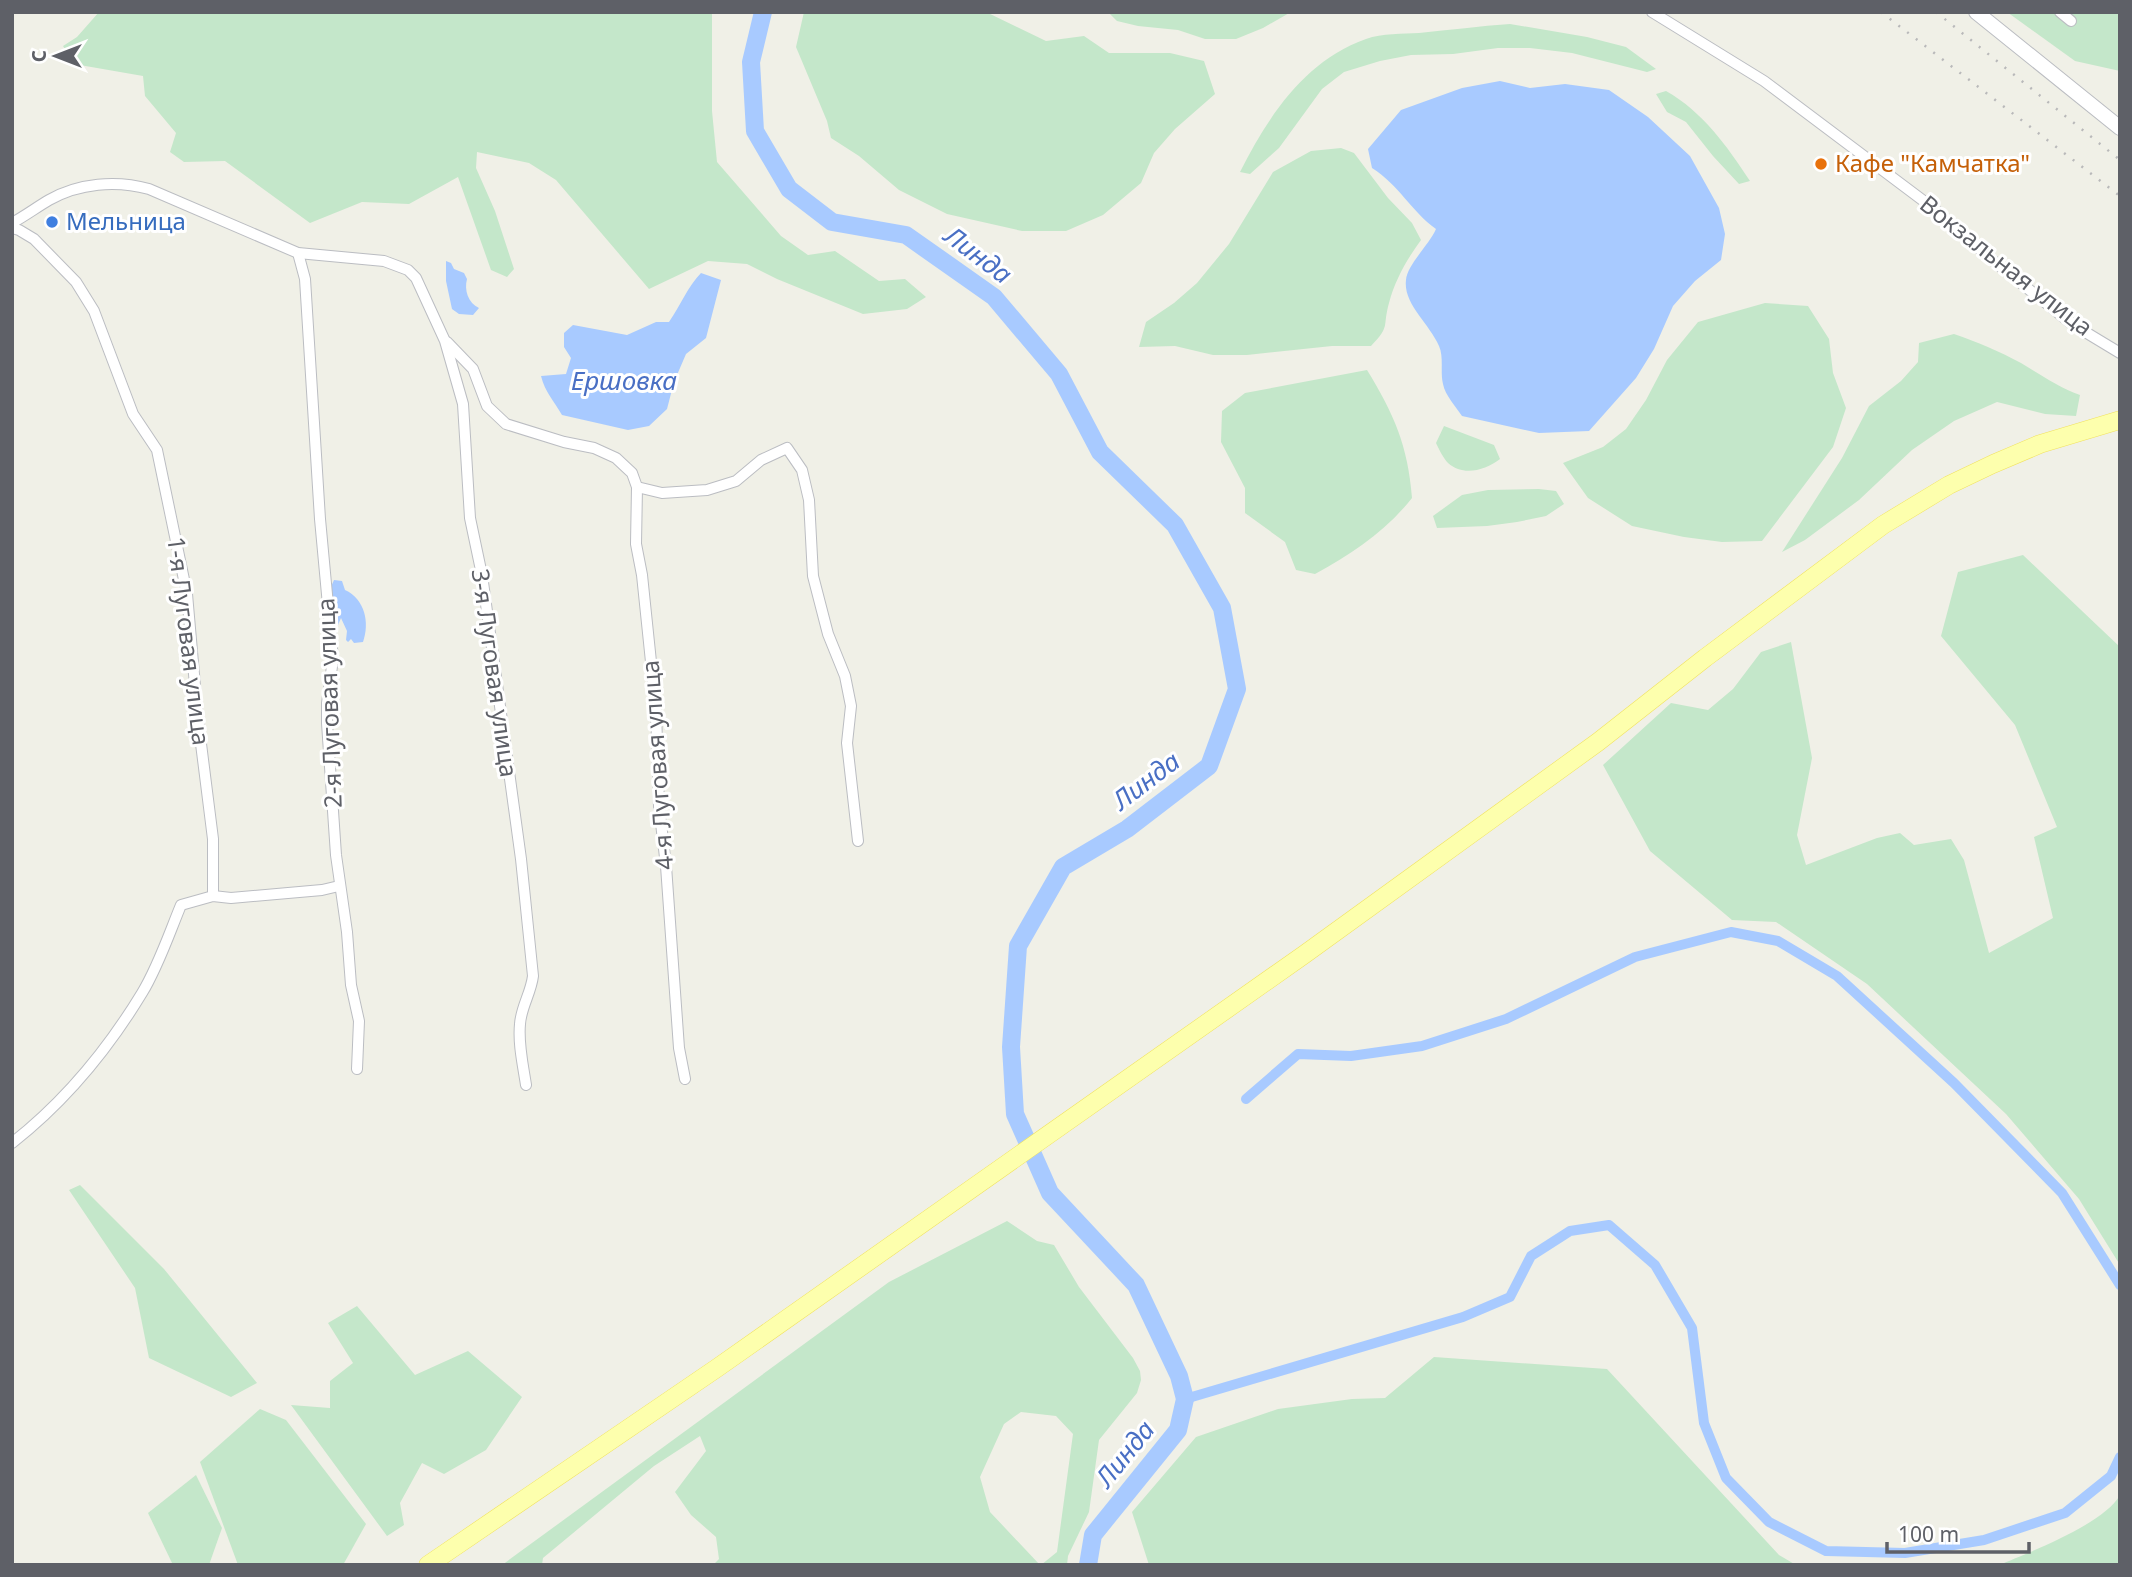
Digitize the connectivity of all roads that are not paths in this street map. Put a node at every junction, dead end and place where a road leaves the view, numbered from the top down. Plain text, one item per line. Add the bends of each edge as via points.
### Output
1 (1652, 12) edge
2 (1976, 12) edge
3 (2060, 12) edge
4 (2071, 21) dead end
5 (2120, 128) edge
6 (12, 226) edge
7 (298, 253) junction
8 (446, 341) junction
9 (2119, 353) edge
10 (2120, 420) edge
11 (637, 486) junction
12 (858, 841) dead end
13 (340, 887) junction
14 (213, 896) junction
15 (357, 1069) dead end
16 (685, 1079) dead end
17 (526, 1085) dead end
18 (12, 1143) edge
19 (428, 1565) edge

1 - 9 street, Вокзальная улица via 1764,82 1937,211 2072,324
2 - 5 street
3 - 4 street
6 - 7 street via 68,191 134,185
6 - 14 street, 1-я Луговая улица via 34,239 76,282 94,311 133,414 156,450 187,594 213,839
7 - 8 street, 3-я Луговая улица via 384,261 408,270
7 - 13 street, 2-я Луговая улица via 305,279 333,659 327,712
8 - 11 street via 473,369 487,406 506,424 617,458
8 - 17 street, 3-я Луговая улица via 463,404 470,518 521,859 533,976 520,1024
10 - 19 main road via 2040,444 1993,464 1893,519 1543,783 1305,954
11 - 12 street via 663,493 707,489 736,481 761,460 788,448 802,470 809,500 813,576 851,706 847,743
11 - 16 street, 4-я Луговая улица via 636,544 656,710 659,806
13 - 14 street
13 - 15 street, 2-я Луговая улица via 359,1021
14 - 18 street via 181,905 136,1002 91,1065

